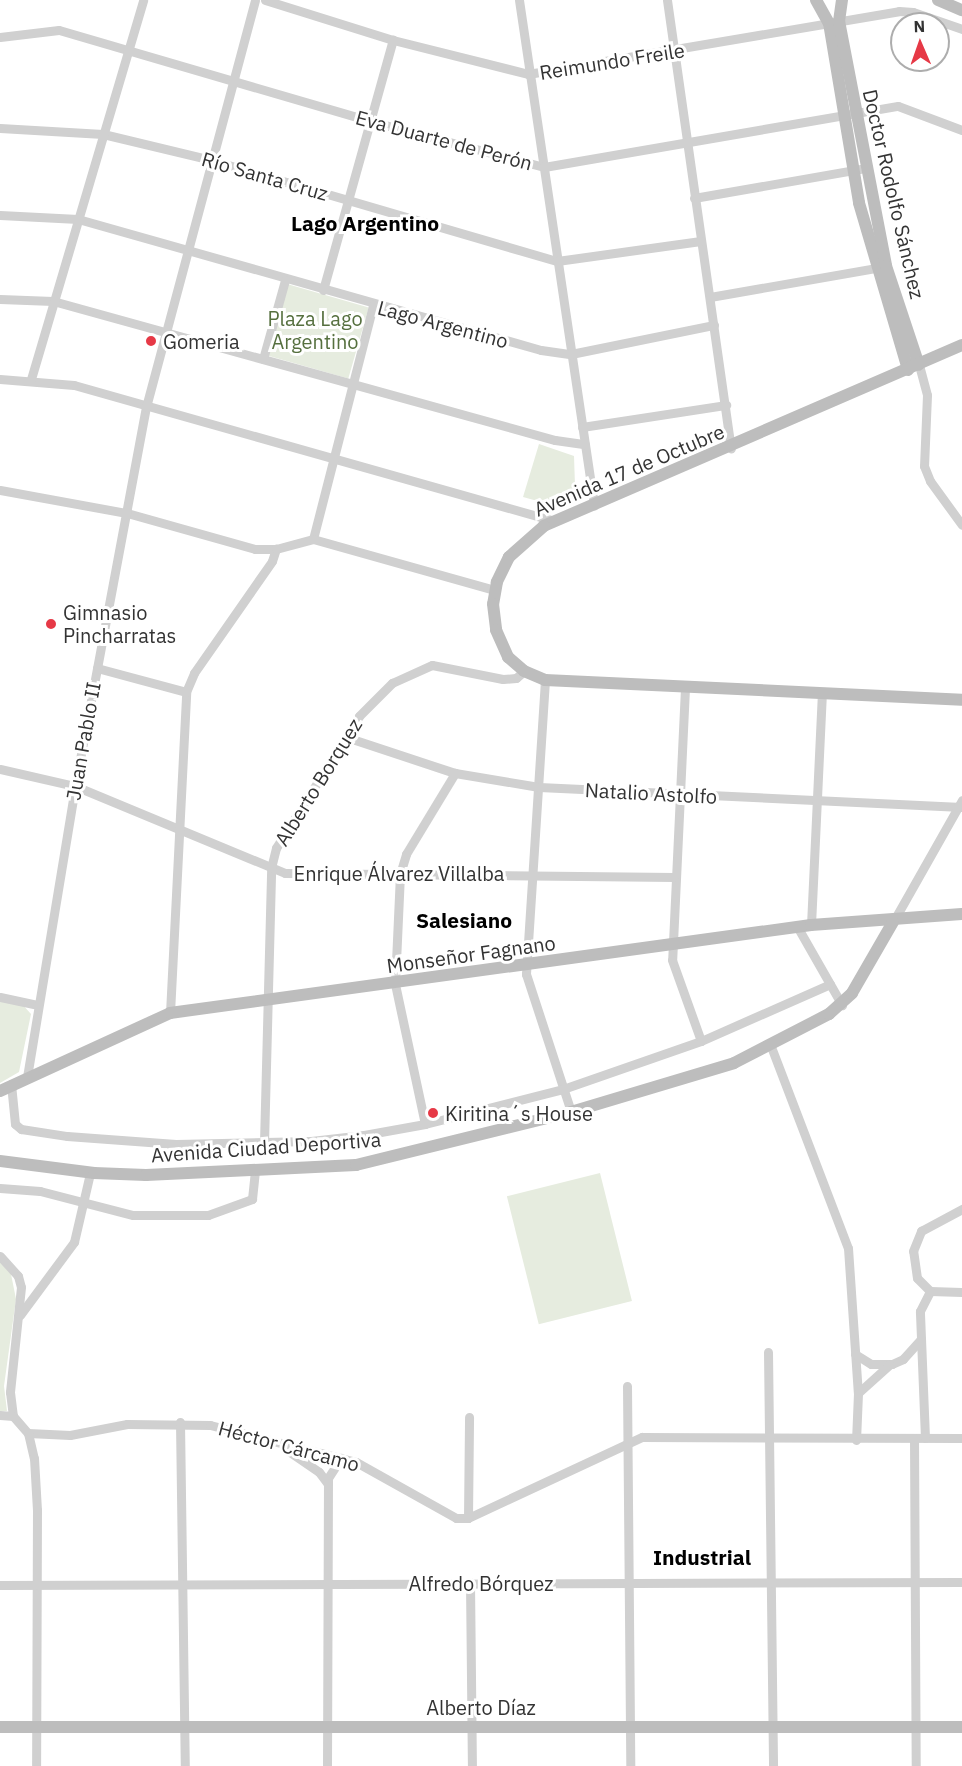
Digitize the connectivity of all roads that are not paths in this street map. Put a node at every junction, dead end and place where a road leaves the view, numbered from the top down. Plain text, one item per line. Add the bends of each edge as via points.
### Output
1 (143, 0) edge
2 (255, 0) edge
3 (265, 0) edge
4 (519, 0) edge
5 (667, 0) edge
6 (816, 0) edge
7 (840, 0) edge
8 (938, 0) edge
9 (962, 10) edge
10 (834, 22) junction
11 (962, 29) edge
12 (0, 37) edge
13 (393, 39) junction
14 (128, 51) junction
15 (673, 51) junction
16 (528, 74) junction
17 (234, 80) junction
18 (849, 113) junction
19 (370, 121) junction
20 (0, 128) edge
21 (962, 130) edge
22 (103, 135) junction
23 (686, 142) junction
24 (211, 160) junction
25 (544, 167) junction
26 (860, 169) junction
27 (694, 198) junction
28 (348, 199) junction
29 (0, 215) edge
30 (78, 219) junction
31 (701, 242) junction
32 (187, 251) junction
33 (557, 261) junction
34 (881, 267) junction
35 (285, 280) junction
36 (323, 290) junction
37 (710, 297) junction
38 (0, 299) edge
39 (53, 302) junction
40 (373, 305) junction
41 (714, 325) junction
42 (166, 331) junction
43 (962, 345) edge
44 (571, 354) junction
45 (264, 359) junction
46 (914, 367) junction
47 (0, 379) edge
48 (31, 379) junction
49 (352, 385) junction
50 (726, 405) junction
51 (146, 407) junction
52 (582, 427) junction
53 (585, 444) junction
54 (731, 447) junction
55 (333, 460) junction
56 (0, 490) edge
57 (594, 505) junction
58 (127, 513) junction
59 (554, 521) junction
60 (962, 525) edge
61 (313, 539) junction
62 (276, 549) junction
63 (495, 590) junction
64 (97, 668) junction
65 (524, 671) junction
66 (545, 680) junction
67 (685, 688) junction
68 (186, 692) junction
69 (822, 694) junction
70 (962, 700) edge
71 (346, 737) junction
72 (0, 769) edge
73 (455, 773) junction
74 (75, 786) junction
75 (539, 787) junction
76 (680, 794) junction
77 (817, 800) junction
78 (961, 804) edge
79 (180, 830) junction
80 (271, 868) junction
81 (400, 874) junction
82 (532, 874) junction
83 (674, 877) junction
84 (962, 914) edge
85 (893, 922) junction
86 (811, 925) junction
87 (798, 928) junction
88 (672, 946) junction
89 (526, 966) junction
90 (395, 984) junction
91 (830, 984) junction
92 (0, 997) edge
93 (266, 1001) junction
94 (37, 1005) junction
95 (842, 1005) junction
96 (170, 1013) junction
97 (701, 1041) junction
98 (770, 1044) junction
99 (27, 1077) junction
100 (4, 1088) edge
101 (563, 1089) junction
102 (571, 1112) junction
103 (425, 1124) junction
104 (264, 1143) junction
105 (3, 1160) edge
106 (255, 1170) junction
107 (90, 1173) junction
108 (0, 1188) edge
109 (83, 1204) junction
110 (962, 1209) edge
111 (0, 1256) edge
112 (930, 1291) junction
113 (962, 1292) edge
114 (20, 1315) junction
115 (921, 1339) junction
116 (768, 1352) dead end
117 (855, 1354) junction
118 (889, 1365) junction
119 (627, 1386) dead end
120 (858, 1394) junction
121 (0, 1415) edge
122 (13, 1416) junction
123 (469, 1417) dead end
124 (180, 1422) junction
125 (28, 1433) junction
126 (769, 1437) junction
127 (914, 1438) junction
128 (925, 1438) junction
129 (962, 1438) edge
130 (856, 1440) junction
131 (628, 1441) junction
132 (276, 1442) junction
133 (341, 1458) junction
134 (328, 1484) junction
135 (468, 1518) junction
136 (470, 1582) junction
137 (917, 1582) junction
138 (962, 1582) edge
139 (629, 1583) junction
140 (771, 1584) junction
141 (0, 1585) edge
142 (36, 1585) junction
143 (327, 1585) junction
144 (182, 1587) junction
145 (471, 1726) junction
146 (630, 1726) junction
147 (772, 1726) junction
148 (0, 1727) edge
149 (36, 1727) junction
150 (327, 1727) junction
151 (917, 1727) junction
152 (962, 1727) edge
153 (184, 1729) junction
154 (36, 1766) edge
155 (185, 1766) edge
156 (327, 1766) edge
157 (472, 1766) edge
158 (630, 1766) edge
159 (773, 1766) edge
160 (916, 1766) edge

1 - 14 street
2 - 17 street, Juan Pablo II
3 - 13 street, Reimundo Freile
4 - 16 street
5 - 15 street
6 - 7 street
6 - 10 street, Doctor Rodolfo Sánchez
7 - 10 street, Doctor Rodolfo Sánchez
8 - 9 street
10 - 11 street, Reimundo Freile via 913,12
10 - 15 street, Reimundo Freile
10 - 18 street, Doctor Rodolfo Sánchez
12 - 14 street, Eva Duarte de Perón via 59,30
13 - 16 street, Reimundo Freile
13 - 19 street
14 - 17 street, Eva Duarte de Perón
14 - 22 street
15 - 16 street, Reimundo Freile
15 - 23 street
16 - 25 street
17 - 19 street, Eva Duarte de Perón
17 - 24 street, Juan Pablo II
18 - 21 street, Eva Duarte de Perón via 908,106
18 - 23 street, Eva Duarte de Perón
18 - 26 street, Doctor Rodolfo Sánchez
19 - 25 street, Eva Duarte de Perón
19 - 28 street
20 - 22 street, Río Santa Cruz
22 - 24 street, Río Santa Cruz
22 - 30 street
23 - 25 street, Eva Duarte de Perón
23 - 27 street
24 - 28 street, Río Santa Cruz
24 - 32 street, Juan Pablo II
25 - 33 street
26 - 27 street
26 - 34 street, Doctor Rodolfo Sánchez
27 - 31 street
28 - 33 street, Río Santa Cruz
28 - 36 street
29 - 30 street, Lago Argentino
30 - 32 street, Lago Argentino
30 - 39 street
31 - 33 street, Río Santa Cruz
31 - 37 street
32 - 35 street, Lago Argentino
32 - 42 street, Juan Pablo II
33 - 44 street
34 - 37 street
34 - 46 street, Doctor Rodolfo Sánchez
35 - 36 street, Lago Argentino
35 - 45 street
36 - 40 street, Lago Argentino
37 - 41 street
38 - 39 street
39 - 42 street
39 - 48 street
40 - 44 street, Lago Argentino via 541,350
40 - 49 street
41 - 44 street, Lago Argentino
41 - 50 street
42 - 45 street
42 - 51 street, Juan Pablo II
43 - 46 street, Avenida 17 de Octubre
44 - 52 street
45 - 49 street
46 - 54 street, Avenida 17 de Octubre
46 - 60 street, Doctor Rodolfo Sánchez via 927,395 924,466 930,481
47 - 48 street
48 - 51 street via 74,386
49 - 53 street via 555,440
49 - 55 street
50 - 52 street
50 - 54 street
51 - 55 street
51 - 58 street, Juan Pablo II
52 - 53 street
53 - 57 street
54 - 57 street, Avenida 17 de Octubre
55 - 59 street
55 - 61 street
56 - 58 street
57 - 59 street, Avenida 17 de Octubre
58 - 62 street via 255,549
58 - 64 street, Juan Pablo II
59 - 63 street, Avenida 17 de Octubre via 514,551
61 - 62 street
61 - 63 street
62 - 68 street via 272,561 194,673
63 - 65 street, Avenida 17 de Octubre via 493,612 499,639 508,657
64 - 68 street
64 - 74 street, Juan Pablo II
65 - 66 street, Avenida 17 de Octubre
65 - 71 street, Alberto Borquez via 507,680 446,665 417,669 376,696
66 - 67 street, Avenida 17 de Octubre
66 - 75 street
67 - 69 street, Avenida 17 de Octubre
67 - 76 street
68 - 79 street
69 - 70 street, Avenida 17 de Octubre
69 - 77 street
71 - 73 street, Natalio Astolfo
71 - 80 street, Alberto Borquez via 276,848
72 - 74 street, Enrique Álvarez Villalba
73 - 75 street, Natalio Astolfo
73 - 81 street via 406,854
74 - 79 street, Enrique Álvarez Villalba
74 - 94 street, Juan Pablo II
75 - 76 street, Natalio Astolfo
75 - 82 street
76 - 77 street, Natalio Astolfo
76 - 83 street
77 - 78 street, Natalio Astolfo
77 - 86 street
78 - 85 street
79 - 80 street, Enrique Álvarez Villalba
79 - 96 street
80 - 81 street, Enrique Álvarez Villalba via 285,873
80 - 93 street, Alberto Borquez
81 - 82 street, Enrique Álvarez Villalba
81 - 90 street
82 - 83 street, Enrique Álvarez Villalba
82 - 89 street
83 - 88 street
84 - 85 street, Monseñor Fagnano
85 - 86 street, Monseñor Fagnano
85 - 95 street, Avenida Ciudad Deportiva
86 - 87 street, Monseñor Fagnano
87 - 88 street, Monseñor Fagnano
87 - 91 street
88 - 89 street, Monseñor Fagnano
88 - 97 street via 672,968
89 - 90 street, Monseñor Fagnano
89 - 101 street via 527,981
90 - 93 street, Monseñor Fagnano
90 - 103 street
91 - 95 street
91 - 97 street, Avenida Ciudad Deportiva
92 - 94 street
93 - 96 street, Monseñor Fagnano
93 - 104 street, Alberto Borquez
94 - 99 street, Juan Pablo II
95 - 98 street, Avenida Ciudad Deportiva
96 - 99 street, Monseñor Fagnano
97 - 101 street, Avenida Ciudad Deportiva
98 - 102 street, Avenida Ciudad Deportiva via 706,1073
98 - 117 street via 848,1248
99 - 100 street, Monseñor Fagnano
100 - 104 street, Avenida Ciudad Deportiva via 12,1116 21,1129 176,1144
101 - 102 street
101 - 103 street, Avenida Ciudad Deportiva
102 - 106 street, Avenida Ciudad Deportiva via 378,1161
103 - 104 street, Avenida Ciudad Deportiva via 354,1136
105 - 107 street, Avenida Ciudad Deportiva
106 - 107 street, Avenida Ciudad Deportiva via 156,1175
106 - 109 street via 252,1199 208,1215 133,1215
107 - 109 street
108 - 109 street via 40,1191
109 - 114 street via 68,1254
110 - 112 street via 921,1231 913,1251 917,1278
111 - 114 street via 18,1276
112 - 113 street
112 - 115 street via 921,1304
114 - 122 street via 10,1379
115 - 118 street via 903,1359
115 - 128 street
116 - 126 street
117 - 118 street via 872,1364
117 - 120 street
118 - 120 street
119 - 131 street
120 - 130 street
121 - 122 street
122 - 125 street
123 - 135 street
124 - 125 street, Héctor Cárcamo via 128,1424 70,1436
124 - 132 street, Héctor Cárcamo via 210,1425
124 - 144 street
125 - 142 street via 34,1458
126 - 130 street
126 - 131 street via 656,1435
126 - 140 street
127 - 128 street
127 - 130 street
127 - 137 street
128 - 129 street
131 - 135 street
131 - 139 street
132 - 133 street, Héctor Cárcamo
132 - 134 street via 319,1472
133 - 134 street via 331,1470
133 - 135 street, Héctor Cárcamo via 367,1466 444,1514
134 - 143 street
136 - 139 street, Alfredo Bórquez
136 - 143 street, Alfredo Bórquez
136 - 145 street
137 - 138 street, Alfredo Bórquez
137 - 140 street, Alfredo Bórquez
137 - 151 street
139 - 140 street, Alfredo Bórquez
139 - 146 street
140 - 147 street
141 - 142 street, Alfredo Bórquez
142 - 144 street, Alfredo Bórquez
142 - 149 street
143 - 144 street, Alfredo Bórquez
143 - 150 street
144 - 153 street
145 - 146 street, Alberto Díaz
145 - 150 street, Alberto Díaz
145 - 157 street
146 - 147 street, Alberto Díaz
146 - 158 street
147 - 151 street, Alberto Díaz
147 - 159 street
148 - 149 street, Alberto Díaz
149 - 153 street, Alberto Díaz
149 - 154 street
150 - 153 street, Alberto Díaz
150 - 156 street
151 - 152 street, Alberto Díaz
151 - 160 street
153 - 155 street

